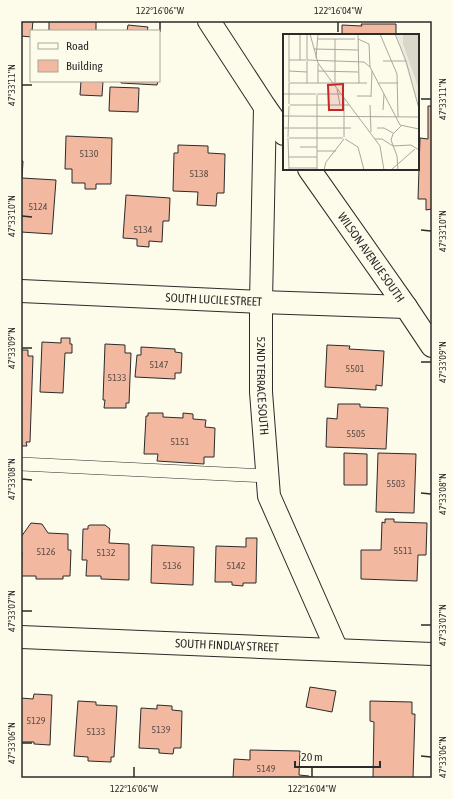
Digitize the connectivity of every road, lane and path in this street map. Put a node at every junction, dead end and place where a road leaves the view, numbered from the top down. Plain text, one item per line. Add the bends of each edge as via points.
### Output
1 (209, 21) edge
2 (265, 107) junction
3 (283, 133) edge
4 (310, 170) edge
5 (21, 292) edge
6 (261, 302) junction
7 (406, 307) junction
8 (432, 346) edge
9 (21, 464) edge
10 (267, 476) junction
11 (21, 637) edge
12 (337, 650) junction
13 (432, 654) edge

1 - 2 street
2 - 3 street
2 - 6 street, 52ND TERRACE SOUTH
4 - 7 street, WILSON AVENUE SOUTH
5 - 6 street, SOUTH LUCILE STREET
6 - 7 street, SOUTH LUCILE STREET
6 - 10 street, 52ND TERRACE SOUTH via 261,392
7 - 8 street, WILSON AVENUE SOUTH
9 - 10 lane
10 - 12 street, 52ND TERRACE SOUTH via 269,496
11 - 12 street, SOUTH FINDLAY STREET
12 - 13 street, SOUTH FINDLAY STREET

